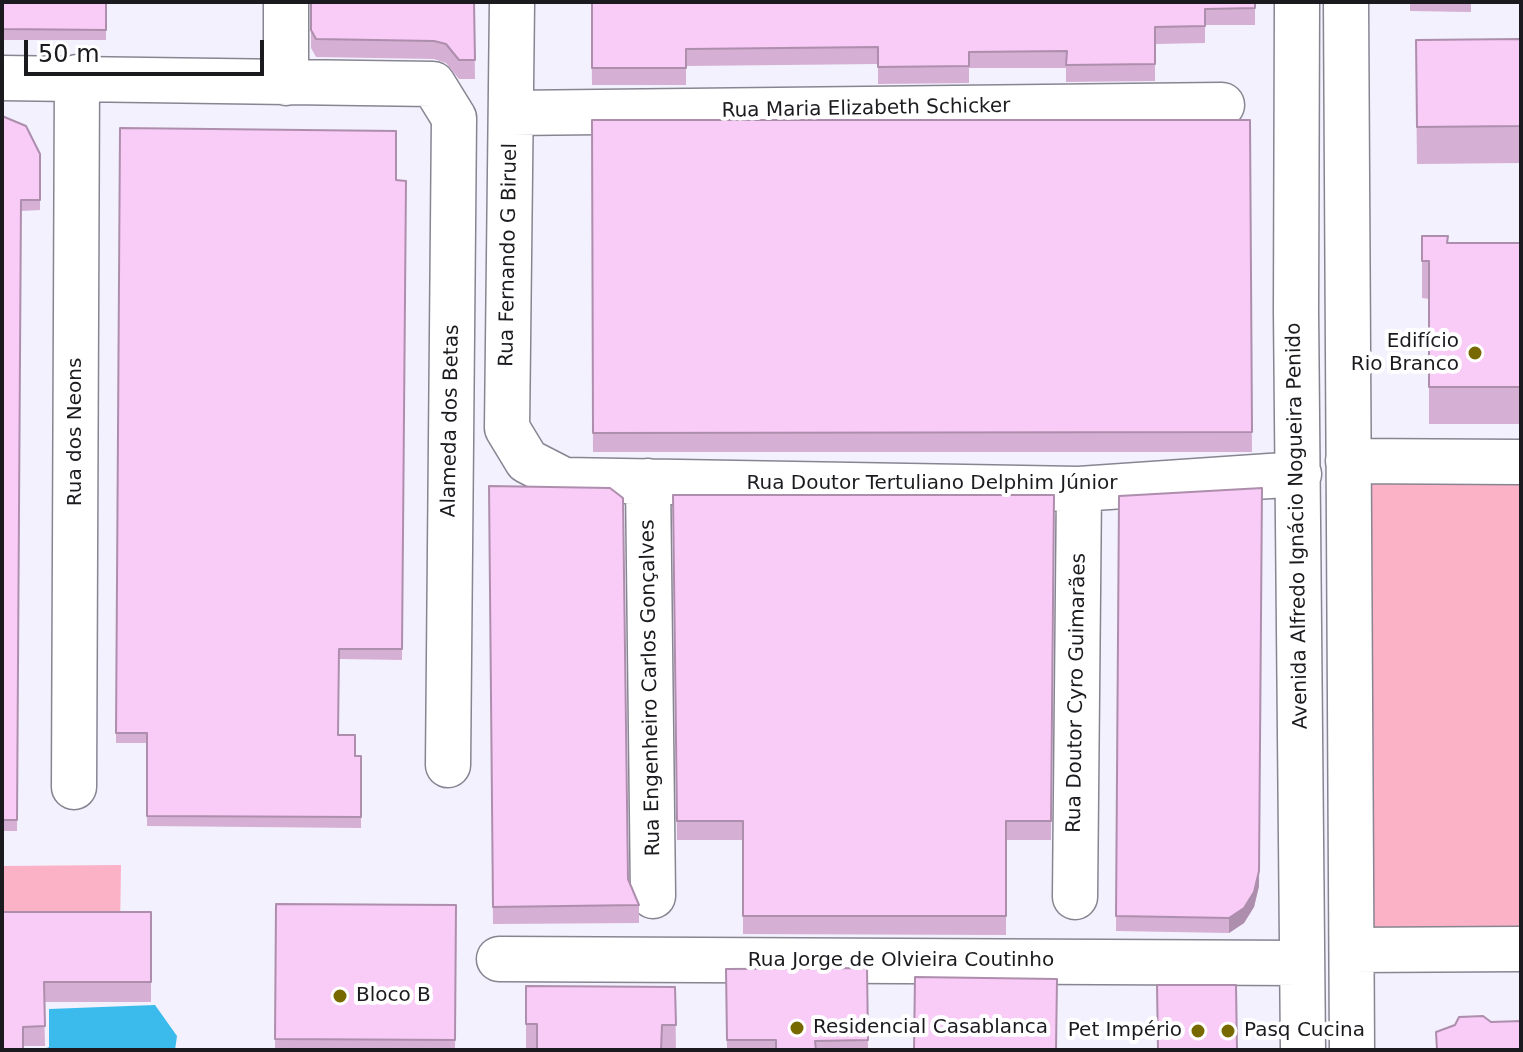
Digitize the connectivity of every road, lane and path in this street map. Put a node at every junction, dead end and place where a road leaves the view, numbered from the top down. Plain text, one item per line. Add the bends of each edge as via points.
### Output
1 (286, 2) edge
2 (512, 2) edge
3 (1297, 2) edge
4 (1346, 2) edge
5 (77, 77) junction
6 (2, 78) edge
7 (286, 83) junction
8 (1222, 105) dead end
9 (511, 113) junction
10 (1297, 231) junction
11 (1348, 234) junction
12 (1296, 311) junction
13 (1347, 314) junction
14 (1348, 461) junction
15 (1521, 462) edge
16 (1299, 474) junction
17 (564, 480) joint
18 (648, 481) junction
19 (1079, 489) junction
20 (448, 765) dead end
21 (74, 787) dead end
22 (653, 896) dead end
23 (1075, 897) dead end
24 (1521, 949) edge
25 (1352, 950) junction
26 (499, 959) dead end
27 (1302, 963) junction
28 (1303, 1050) edge
29 (1352, 1050) edge

1 - 7 street
2 - 9 street, Rua Fernando G Biruel
3 - 10 street, Avenida Alfredo Ignácio Nogueira Penido
4 - 11 street
5 - 6 street
5 - 7 street
5 - 21 street, Rua dos Neons
7 - 20 street, Alameda dos Betas via 433,84 454,118
8 - 9 street, Rua Maria Elizabeth Schicker
9 - 17 street, Rua Fernando G Biruel via 507,428 527,461
10 - 11 street via 1320,247 1340,245
10 - 12 street, Avenida Alfredo Ignácio Nogueira Penido
11 - 13 street
12 - 13 street via 1304,299 1324,292 1336,297
12 - 16 street, Avenida Alfredo Ignácio Nogueira Penido
13 - 14 street
14 - 15 street
14 - 25 street
16 - 19 street, Rua Doutor Tertuliano Delphim Júnior
16 - 27 street, Avenida Alfredo Ignácio Nogueira Penido
17 - 18 street, Rua Doutor Tertuliano Delphim Júnior
18 - 19 street, Rua Doutor Tertuliano Delphim Júnior
18 - 22 street, Rua Engenheiro Carlos Gonçalves
19 - 23 street, Rua Doutor Cyro Guimarães
24 - 25 street
25 - 29 street
26 - 27 street, Rua Jorge de Olvieira Coutinho
27 - 28 street, Avenida Alfredo Ignácio Nogueira Penido

